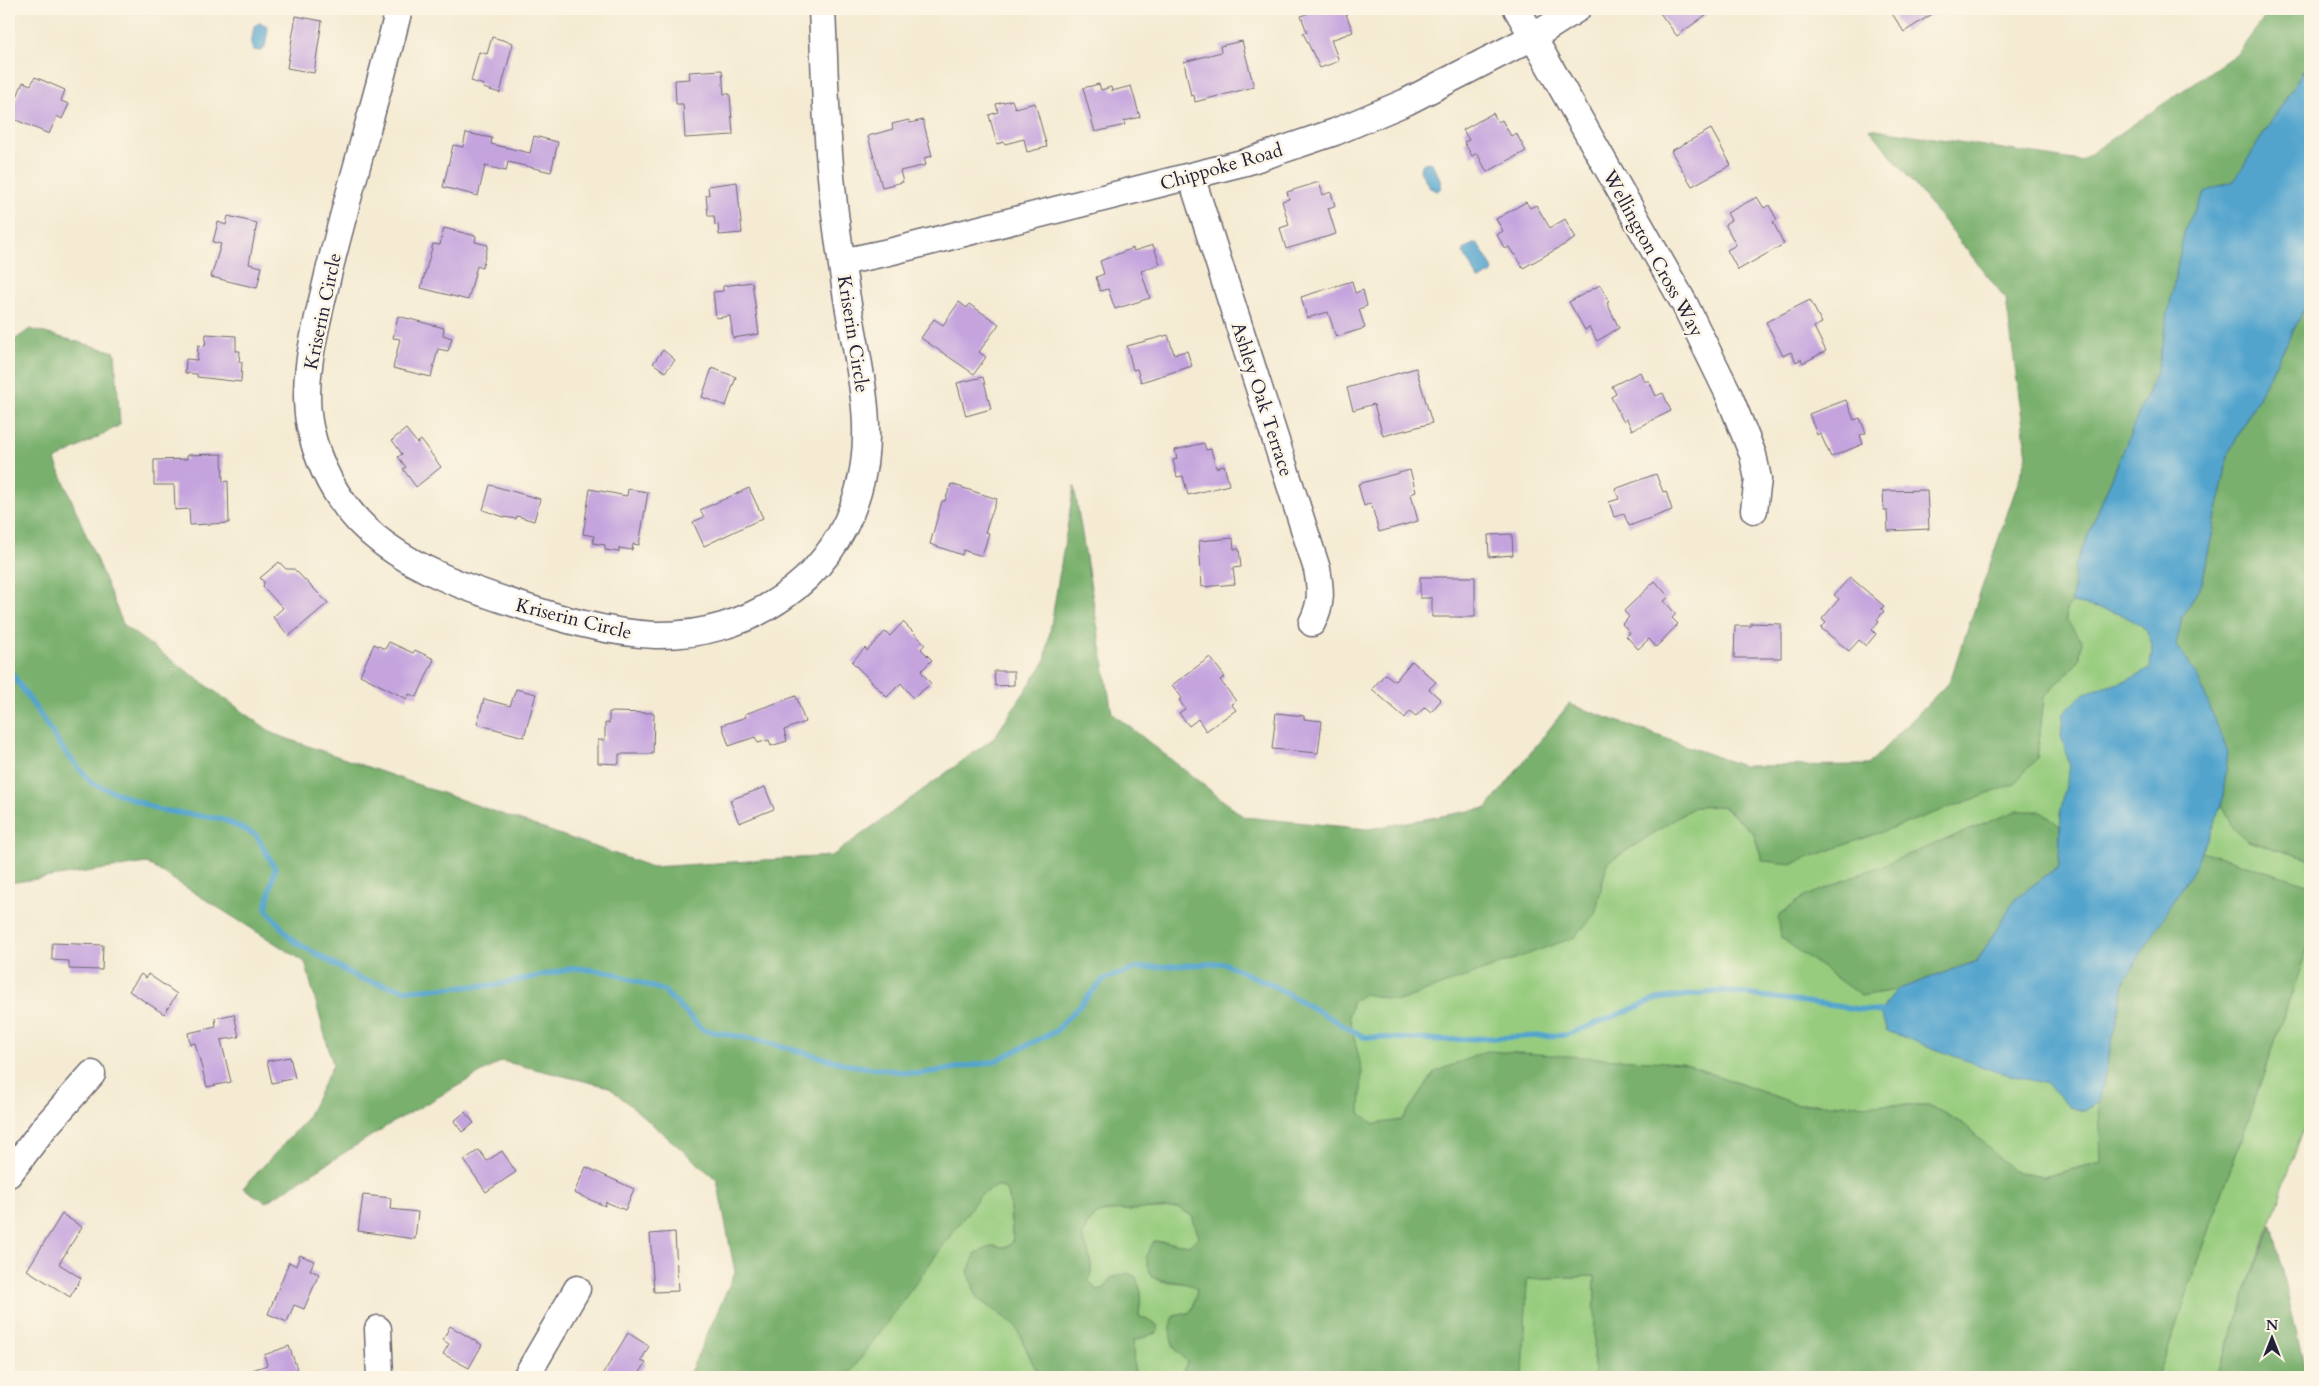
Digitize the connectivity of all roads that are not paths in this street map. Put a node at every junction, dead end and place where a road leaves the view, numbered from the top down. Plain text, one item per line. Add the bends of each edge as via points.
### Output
1 (399, 9) edge
2 (822, 9) edge
3 (1517, 9) edge
4 (1577, 9) edge
5 (1533, 37) junction
6 (1191, 176) junction
7 (842, 262) junction
8 (1754, 510) dead end
9 (1312, 623) dead end
10 (92, 1074) dead end
11 (12, 1162) edge
12 (577, 1289) dead end
13 (378, 1329) dead end
14 (380, 1377) edge
15 (526, 1377) edge

1 - 7 street, Kriserin Circle via 324,292 308,371 307,400 319,457 333,490 376,539 421,569 541,613 634,633 660,635 722,626 780,600 805,581 829,554 858,494 865,464 866,404
2 - 7 street, Kriserin Circle via 828,142
3 - 5 street, Wellington Cross Way
4 - 5 street, Chippoke Road
5 - 6 street, Chippoke Road via 1406,102 1335,132 1246,162
5 - 8 street, Wellington Cross Way via 1684,303 1728,393 1753,455 1758,479
6 - 7 street, Chippoke Road
6 - 9 street, Ashley Oak Terrace via 1317,569 1320,607
10 - 11 street
12 - 15 street
13 - 14 street

